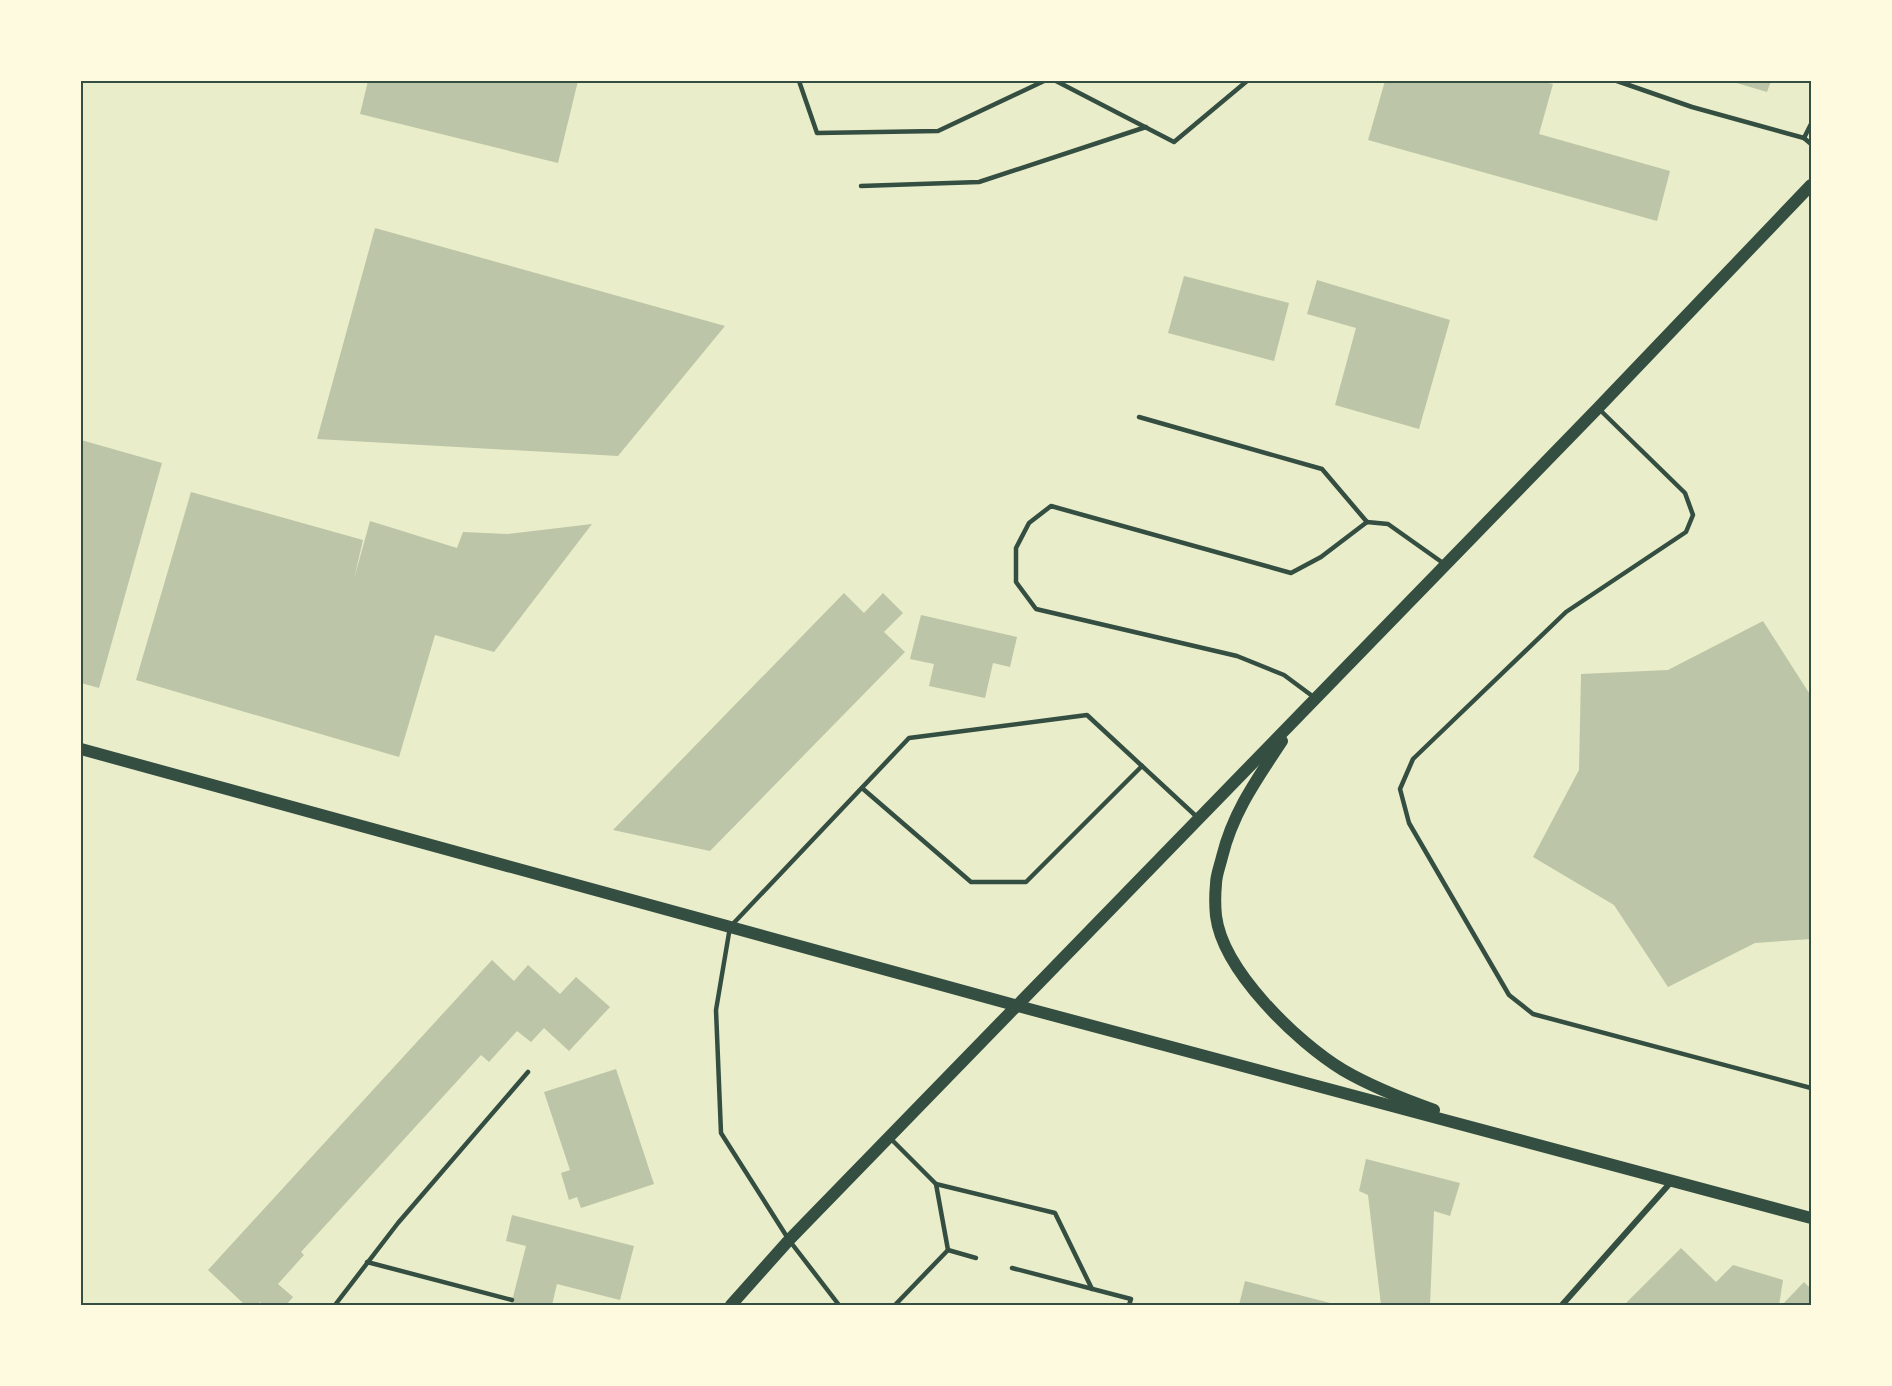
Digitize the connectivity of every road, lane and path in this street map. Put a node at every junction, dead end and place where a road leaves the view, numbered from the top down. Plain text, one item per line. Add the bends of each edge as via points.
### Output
1 (799, 81) edge
2 (1044, 81) edge
3 (1056, 81) edge
4 (1247, 81) edge
5 (1617, 81) edge
6 (1811, 124) edge
7 (1146, 127) junction
8 (1804, 138) junction
9 (1811, 144) edge
10 (1811, 185) edge
11 (861, 186) dead end
12 (1598, 408) junction
13 (1139, 417) dead end
14 (1367, 522) junction
15 (1446, 565) junction
16 (1316, 699) junction
17 (1301, 714) junction
18 (81, 749) edge
19 (1142, 766) junction
20 (862, 788) junction
21 (1199, 819) junction
22 (730, 927) junction
23 (1018, 1006) junction
24 (528, 1072) dead end
25 (1811, 1088) edge
26 (889, 1137) junction
27 (1526, 1142) junction
28 (1672, 1181) junction
29 (936, 1184) junction
30 (1811, 1218) edge
31 (789, 1240) junction
32 (948, 1250) junction
33 (976, 1258) dead end
34 (367, 1262) junction
35 (1012, 1268) dead end
36 (1092, 1289) junction
37 (512, 1300) dead end
38 (335, 1305) edge
39 (731, 1305) edge
40 (839, 1305) edge
41 (895, 1305) edge
42 (1129, 1305) edge
43 (1562, 1305) edge

1 - 2 lane via 817,133 938,131
3 - 7 lane
4 - 7 lane via 1174,141
5 - 8 lane via 1692,107
6 - 8 lane
7 - 11 lane via 979,182
8 - 9 lane
10 - 12 main road
12 - 15 main road
12 - 25 lane via 1685,493 1693,515 1686,532 1566,612 1413,759 1400,789 1409,823 1509,995 1533,1014
13 - 14 lane via 1322,469
14 - 15 lane via 1388,524
14 - 16 lane via 1321,557 1291,573 1052,506 1029,523 1016,548 1016,582 1036,609 1237,656 1284,675
15 - 16 main road
16 - 17 main road
17 - 21 main road
17 - 27 main road via 1248,791 1228,834 1216,881 1216,916 1227,949 1279,1018 1342,1069 1388,1093
18 - 22 main road
19 - 20 lane via 1087,716 909,738
19 - 20 lane via 1026,882 971,882
19 - 21 lane
20 - 22 lane
21 - 23 main road
22 - 23 main road
22 - 31 lane via 716,1010 721,1133
23 - 26 main road
23 - 27 main road
24 - 34 lane
26 - 29 lane
26 - 31 main road
27 - 28 main road
28 - 30 main road
28 - 43 street
29 - 32 lane
29 - 36 lane via 1056,1213
31 - 39 main road
31 - 40 lane
32 - 33 lane
32 - 41 lane
34 - 37 lane
34 - 38 lane
35 - 36 lane
36 - 42 lane via 1131,1299

